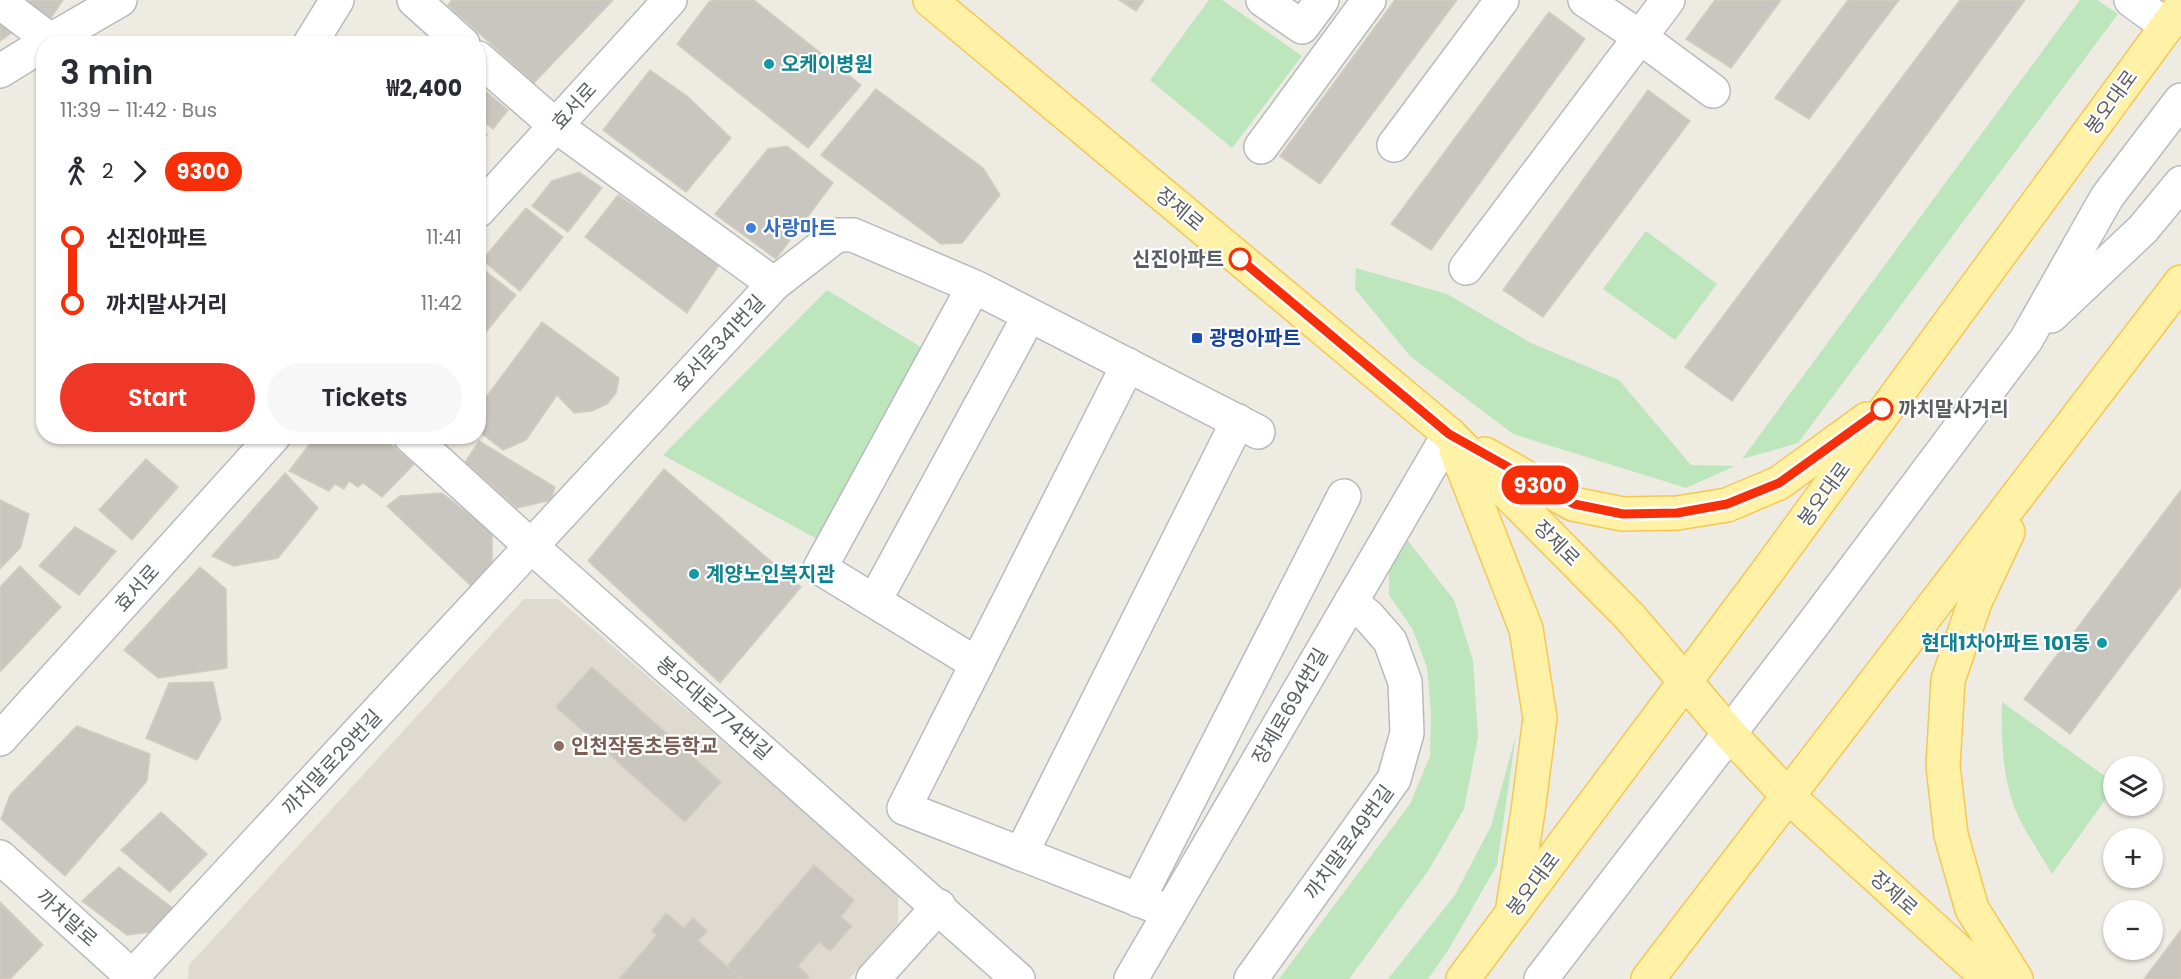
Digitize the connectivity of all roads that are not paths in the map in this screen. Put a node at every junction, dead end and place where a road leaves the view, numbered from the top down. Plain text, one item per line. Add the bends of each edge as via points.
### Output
1 (120, 0) edge
2 (337, 0) edge
3 (414, 0) edge
4 (670, 0) edge
5 (930, 0) edge
6 (1263, 0) edge
7 (1322, 0) edge
8 (1369, 0) edge
9 (1502, 0) edge
10 (1585, 0) edge
11 (1668, 0) edge
12 (2131, 0) edge
13 (0, 2) edge
14 (2174, 16) edge
15 (39, 36) edge
16 (57, 36) edge
17 (315, 36) edge
18 (454, 36) edge
19 (1641, 37) junction
20 (36, 48) edge
21 (486, 65) edge
22 (0, 71) edge
23 (1713, 91) dead end
24 (2181, 100) edge
25 (556, 126) junction
26 (1394, 145) dead end
27 (1261, 147) dead end
28 (2181, 183) edge
29 (486, 202) edge
30 (1466, 268) dead end
31 (2181, 282) edge
32 (774, 284) junction
33 (973, 288) junction
34 (1029, 316) junction
35 (2026, 340) junction
36 (1128, 365) junction
37 (1891, 402) junction
38 (1449, 434) junction
39 (267, 444) edge
40 (419, 444) edge
41 (2039, 469) junction
42 (1344, 496) dead end
43 (532, 547) junction
44 (875, 600) junction
45 (1351, 602) junction
46 (977, 664) junction
47 (1685, 682) junction
48 (1730, 734) junction
49 (0, 739) edge
50 (1789, 796) junction
51 (1021, 854) junction
52 (0, 857) edge
53 (1138, 900) junction
54 (939, 906) junction
55 (1170, 912) junction
56 (1512, 912) junction
57 (133, 978) edge
58 (873, 979) edge
59 (1018, 979) edge
60 (1131, 979) edge
61 (1251, 979) edge
62 (1463, 979) edge
63 (1541, 979) edge
64 (1648, 979) edge
65 (1989, 979) edge
66 (2016, 979) edge

1 - 16 street
2 - 17 street
3 - 18 street
4 - 25 street, 효서로
5 - 38 main road, 장제로
6 - 7 street via 1302,27
8 - 27 street
9 - 26 street
10 - 19 street
11 - 19 street
12 - 14 street
13 - 15 street
14 - 37 main road, 봉오대로
19 - 23 street
19 - 30 street
20 - 22 street
21 - 25 street, 효서로341번길
24 - 35 street via 2107,196
25 - 29 street, 효서로
25 - 32 street, 효서로341번길
28 - 35 street via 2143,229
31 - 41 main road
32 - 33 street via 837,235 853,235
32 - 43 street, 효서로341번길
33 - 34 street
33 - 44 street via 820,568
34 - 36 street
34 - 44 street
35 - 48 street
36 - 46 street
36 - 51 street via 1248,427
37 - 38 main road via 1779,483 1727,504 1677,513 1623,514 1574,504
37 - 47 main road, 봉오대로
38 - 45 street, 장제로694번길
38 - 47 main road, 장제로 via 1630,617
38 - 56 main road via 1526,629 1540,718
39 - 49 street, 효서로
40 - 43 street, 봉오대로774번길
41 - 50 main road
41 - 66 main road via 1975,602 1948,680 1943,766 1951,836 1972,909
42 - 53 street
43 - 54 street, 봉오대로774번길
43 - 57 street, 까치말로29번길
44 - 46 street
45 - 55 street, 장제로694번길
45 - 61 street, 까치말로49번길 via 1390,641 1405,682 1407,733 1394,779
46 - 51 street via 904,808
47 - 48 main road, 장제로
47 - 56 main road, 봉오대로
48 - 50 main road, 장제로
48 - 63 street
50 - 64 main road
50 - 65 main road, 장제로
51 - 53 street
52 - 57 street, 까치말로
53 - 55 street
54 - 58 street
54 - 59 street, 봉오대로774번길
55 - 60 street, 장제로694번길
56 - 62 main road, 봉오대로

